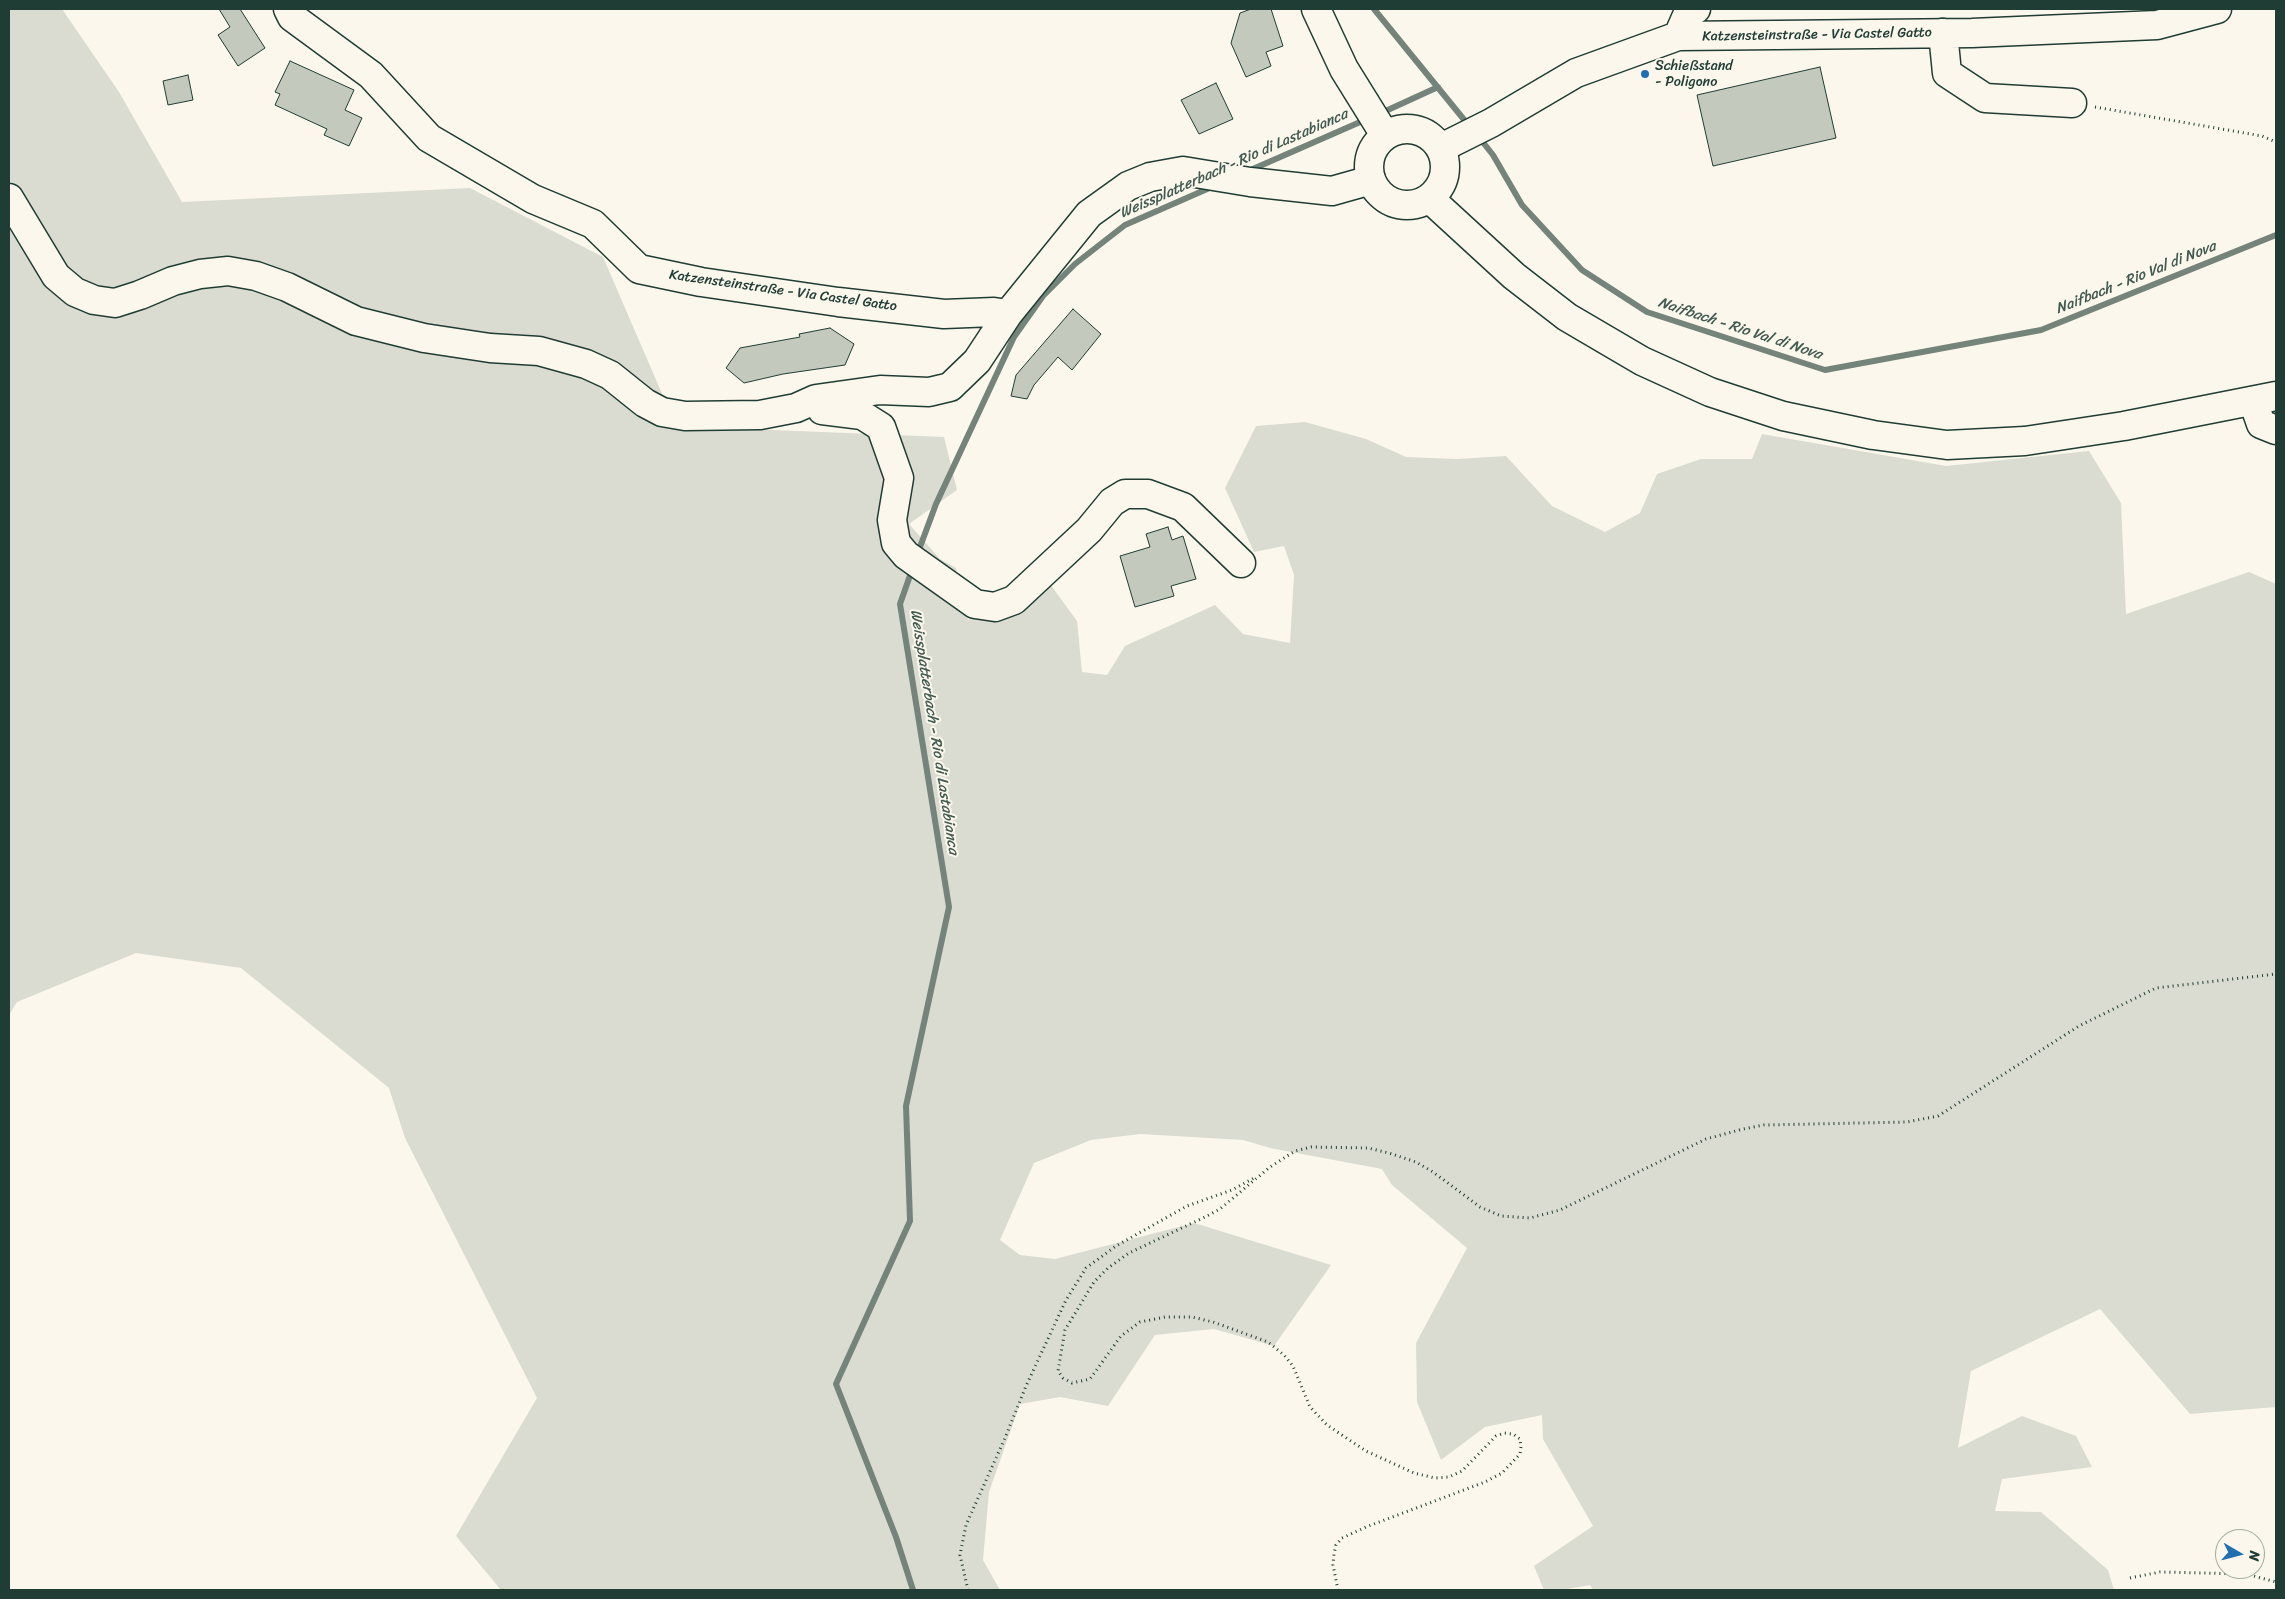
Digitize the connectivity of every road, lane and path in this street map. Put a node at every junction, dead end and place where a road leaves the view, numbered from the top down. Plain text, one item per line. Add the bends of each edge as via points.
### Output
1 (288, 9) edge
2 (1316, 9) edge
3 (1696, 9) edge
4 (2217, 9) edge
5 (1943, 34) junction
6 (1678, 36) junction
7 (2072, 103) joint
8 (1376, 122) junction
9 (2276, 142) edge
10 (1451, 143) junction
11 (1371, 180) junction
12 (9, 198) edge
13 (1429, 198) junction
14 (1008, 314) junction
15 (816, 399) junction
16 (2264, 399) edge
17 (2276, 430) edge
18 (1241, 563) dead end
19 (2276, 974) edge
20 (1261, 1175) junction
21 (2130, 1578) dead end
22 (2276, 1582) edge
23 (968, 1590) edge
24 (1338, 1590) edge

1 - 14 street, Katzensteinstraße - Via Castel Gatto via 292,17 371,76 429,138 534,199 593,224 639,269 701,282 838,302 944,314
2 - 8 street via 1344,69
3 - 6 street via 1689,11
4 - 5 street, Katzensteinstraße - Via Castel Gatto via 2157,25
5 - 6 street, Katzensteinstraße - Via Castel Gatto
5 - 7 street via 1946,73 1985,98
6 - 10 street, Katzensteinstraße - Via Castel Gatto via 1576,73
7 - 9 path via 2262,136
8 - 10 street via 1397,129 1422,131
8 - 11 street via 1376,144 1368,168
10 - 13 street via 1443,181
11 - 13 street via 1376,190 1395,204 1419,204
11 - 14 street via 1332,191 1183,171 1150,177 1128,186 1089,214
12 - 15 street via 56,276 75,292 94,300 115,303 173,281 228,271 256,276 287,287 356,321 424,338 490,348 539,351 578,362 610,375 662,412 685,416 760,415 796,408
13 - 16 street via 1514,276 1567,317 1642,361 1710,392 1783,416 1873,435 1947,445 2025,441
14 - 15 street via 977,361 950,387 929,392 880,390
15 - 18 street via 822,410 862,415 881,427 899,478 892,520 896,542 912,560 975,604 995,607 1014,600 1090,530 1112,502 1125,494 1148,494 1183,507
16 - 17 street via 2261,424
19 - 20 path via 2156,988 2079,1026 1938,1116 1907,1122 1764,1125 1743,1129 1706,1139 1560,1210 1530,1218 1501,1216 1480,1207 1416,1162 1368,1148 1311,1147 1295,1151
20 - 23 path via 1232,1190 1187,1206 1116,1246 1086,1268 1066,1300 966,1525 960,1555
20 - 24 path via 1208,1216 1129,1253 1108,1268 1094,1282 1065,1330 1058,1371 1072,1383 1090,1379 1121,1336 1140,1322 1165,1317 1192,1317 1268,1342 1293,1366 1310,1407 1327,1425 1366,1451 1414,1473 1435,1478 1448,1477 1462,1471 1496,1436 1513,1434 1520,1439 1520,1454 1502,1473 1342,1538 1336,1545 1333,1565
21 - 22 path via 2160,1572 2246,1574

